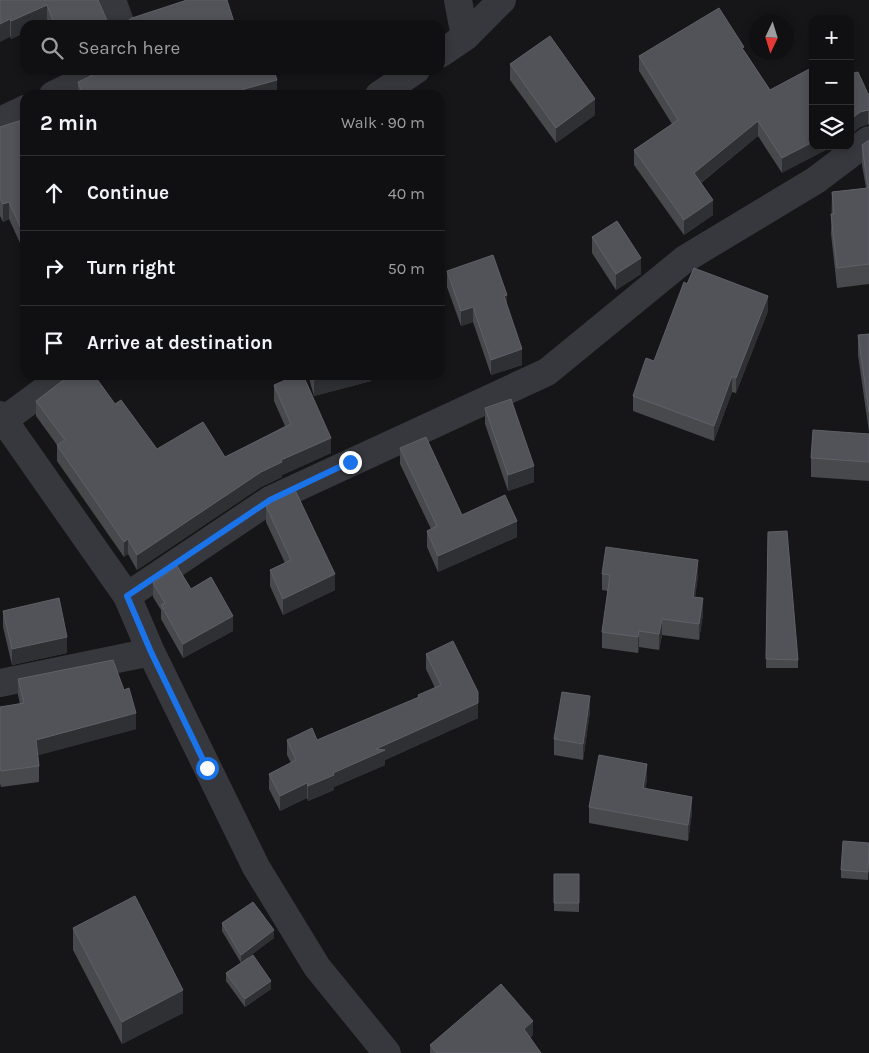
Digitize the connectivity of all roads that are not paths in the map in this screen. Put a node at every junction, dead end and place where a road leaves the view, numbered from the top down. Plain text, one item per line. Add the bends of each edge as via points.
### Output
1 (112, 0) edge
2 (458, 0) edge
3 (502, 0) edge
4 (119, 20) edge
5 (465, 37) junction
6 (445, 51) edge
7 (94, 75) edge
8 (409, 75) edge
9 (63, 90) edge
10 (386, 90) edge
11 (20, 112) edge
12 (0, 122) edge
13 (869, 140) edge
14 (57, 380) edge
15 (2, 418) edge
16 (127, 596) junction
17 (151, 652) junction
18 (0, 683) edge
19 (387, 1053) edge

1 - 4 street
2 - 5 street
3 - 5 street
5 - 6 street
7 - 9 street
8 - 10 street
11 - 12 street
13 - 16 street via 816,180 685,259 547,372 270,500
14 - 15 street
15 - 16 street
16 - 17 street
17 - 18 street
17 - 19 street via 256,867 317,967

